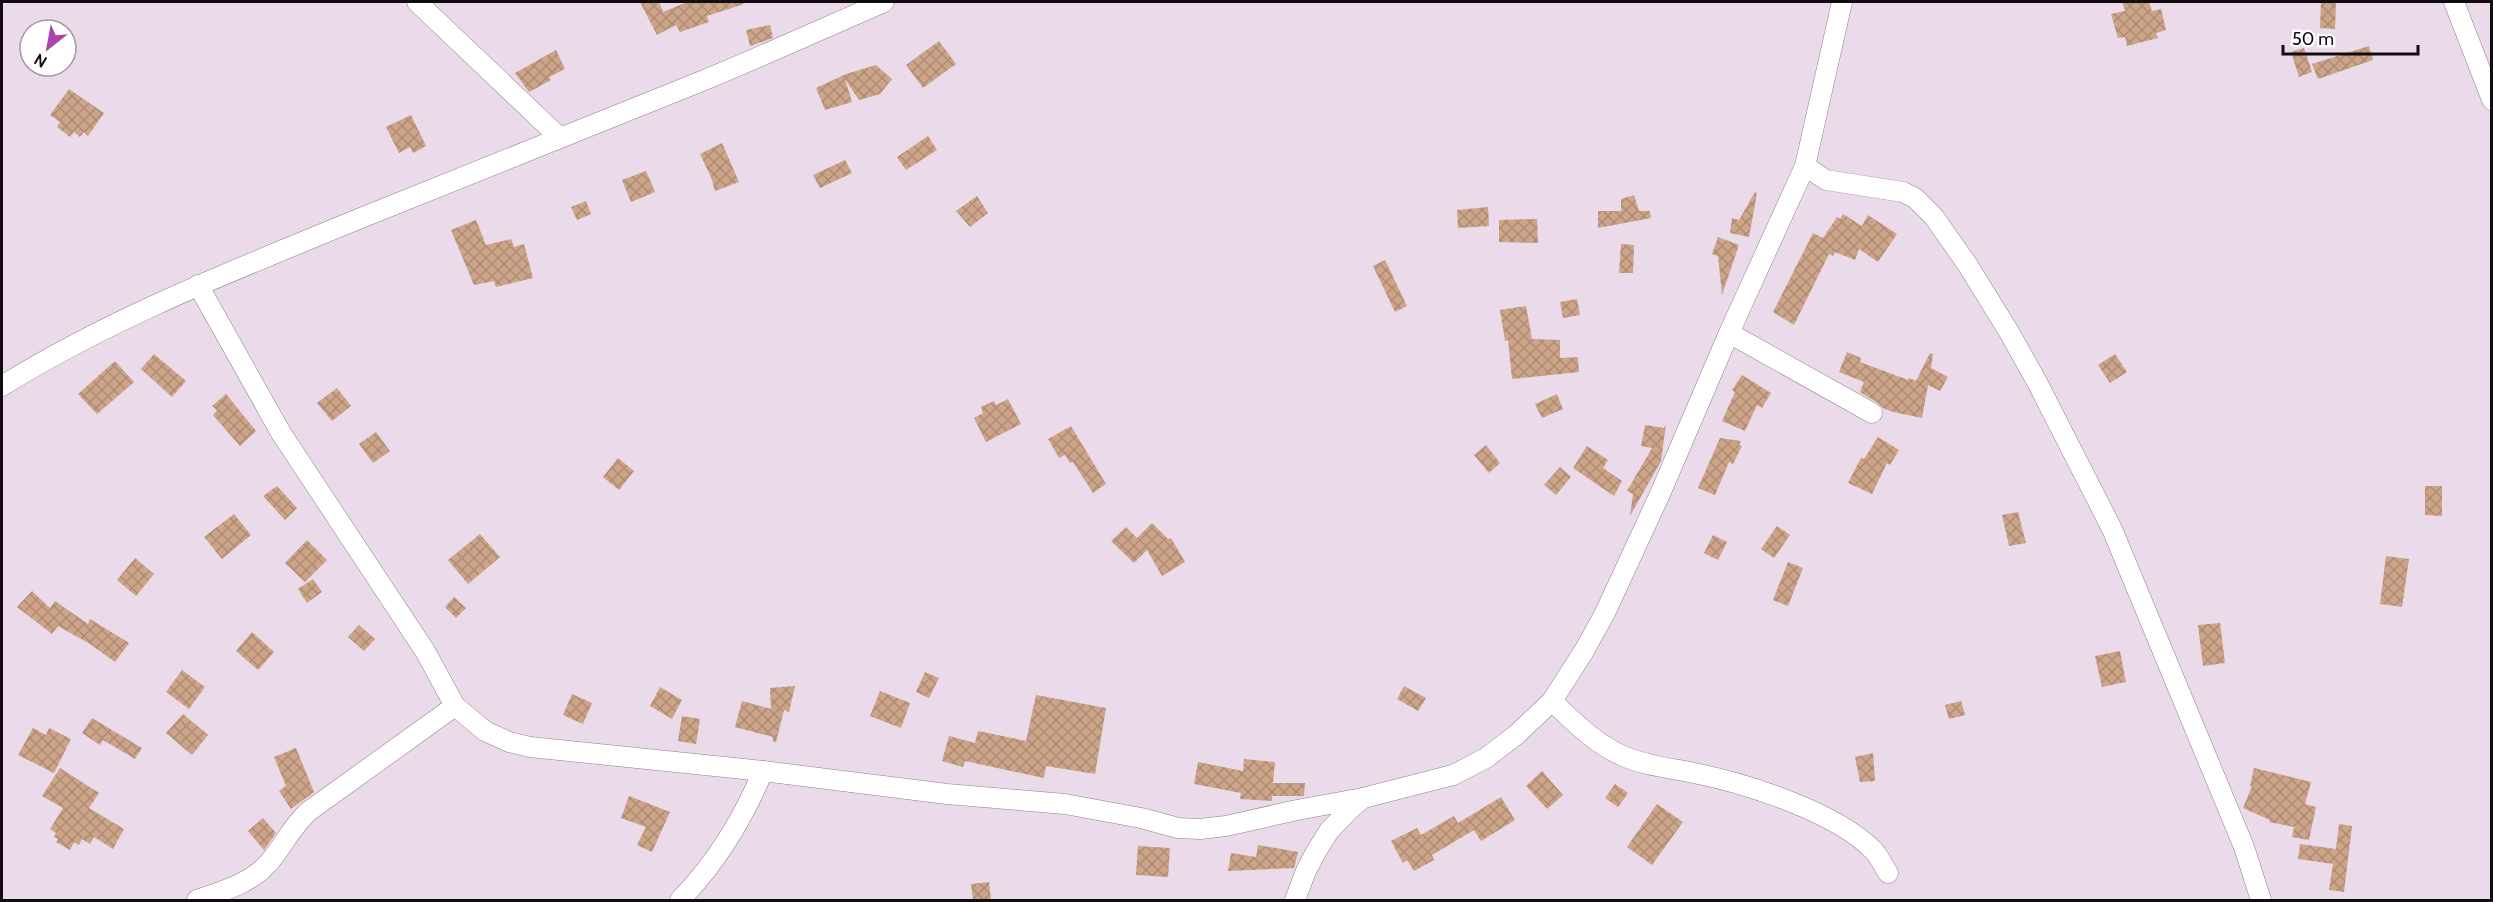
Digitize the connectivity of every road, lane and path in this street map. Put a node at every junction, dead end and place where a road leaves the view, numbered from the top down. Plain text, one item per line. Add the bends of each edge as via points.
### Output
1 (417, 2) edge
2 (884, 2) edge
3 (1842, 2) edge
4 (2454, 2) edge
5 (2492, 100) edge
6 (559, 137) junction
7 (1805, 166) junction
8 (198, 285) junction
9 (1730, 333) junction
10 (2, 386) edge
11 (1872, 413) dead end
12 (1552, 701) junction
13 (455, 706) junction
14 (763, 771) junction
15 (1363, 798) junction
16 (1888, 873) dead end
17 (197, 900) edge
18 (680, 900) edge
19 (1295, 900) edge
20 (2261, 900) edge

1 - 6 street
2 - 6 street via 703,81
3 - 7 street
4 - 5 street
6 - 8 street
7 - 9 street
7 - 20 street via 1826,180 1915,198 1935,217 2009,332 2112,529 2244,848
8 - 10 street via 126,317
8 - 13 street via 281,433 425,651
9 - 11 street
9 - 12 street via 1605,614
12 - 15 street via 1516,735 1470,768
12 - 16 street via 1593,740 1622,755 1734,782 1815,813 1874,851
13 - 14 street via 485,731 530,747
13 - 17 street via 309,811 260,871 248,880
14 - 15 street via 1065,804 1178,828 1200,829
14 - 18 street via 738,825
15 - 19 street via 1329,831

